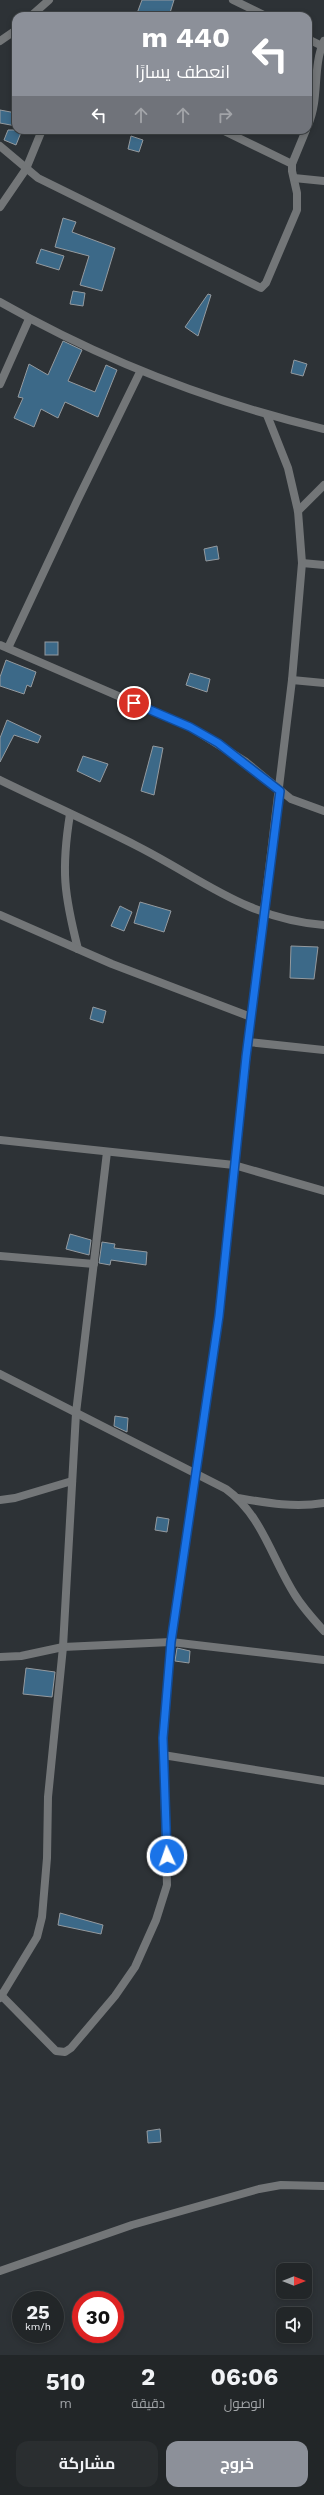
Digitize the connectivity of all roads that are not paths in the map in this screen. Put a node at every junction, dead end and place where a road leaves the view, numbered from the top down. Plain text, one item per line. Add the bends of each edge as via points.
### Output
1 (49, 0) edge
2 (233, 0) edge
3 (256, 0) edge
4 (253, 9) junction
5 (36, 12) edge
6 (259, 12) edge
7 (12, 34) edge
8 (312, 40) edge
9 (0, 41) edge
10 (323, 44) edge
11 (312, 114) edge
12 (40, 134) edge
13 (230, 134) edge
14 (304, 134) edge
15 (0, 146) edge
16 (292, 164) junction
17 (26, 170) junction
18 (294, 178) junction
19 (324, 181) edge
20 (0, 207) edge
21 (0, 302) edge
22 (29, 319) junction
23 (140, 372) junction
24 (0, 384) edge
25 (267, 415) junction
26 (324, 429) edge
27 (324, 486) edge
28 (298, 511) junction
29 (302, 563) junction
30 (324, 565) edge
31 (0, 645) edge
32 (8, 648) junction
33 (292, 680) junction
34 (324, 683) edge
35 (0, 780) edge
36 (280, 791) junction
37 (324, 811) edge
38 (70, 814) junction
39 (0, 914) edge
40 (265, 914) junction
41 (324, 925) edge
42 (78, 949) junction
43 (251, 1017) junction
44 (248, 1042) junction
45 (324, 1050) edge
46 (0, 1140) edge
47 (108, 1152) junction
48 (234, 1165) junction
49 (324, 1192) edge
50 (0, 1256) edge
51 (94, 1264) junction
52 (0, 1374) edge
53 (76, 1413) junction
54 (194, 1473) junction
55 (72, 1480) junction
56 (238, 1498) junction
57 (0, 1500) edge
58 (324, 1503) edge
59 (324, 1631) edge
60 (171, 1642) junction
61 (63, 1647) junction
62 (0, 1657) edge
63 (324, 1660) edge
64 (163, 1755) junction
65 (324, 1781) edge
66 (0, 1995) edge
67 (324, 2186) edge
68 (0, 2271) edge

1 - 5 street
2 - 4 street
3 - 4 street
4 - 6 street
7 - 9 street
8 - 10 street
10 - 11 street via 317,69
12 - 17 street
13 - 16 street
14 - 16 street
15 - 17 street
16 - 18 street
17 - 18 street via 261,288 266,283 298,210
17 - 20 street
18 - 19 street
21 - 22 street
22 - 23 street
22 - 24 street
23 - 25 street
23 - 32 street
25 - 26 street
25 - 28 street via 288,468
27 - 28 street
28 - 29 street
29 - 30 street
29 - 33 street
31 - 32 street
32 - 36 street via 190,727 246,762
33 - 34 street
33 - 36 street
35 - 38 street
36 - 37 street via 302,805
36 - 40 street
38 - 40 street via 138,846 233,901
38 - 42 street via 63,869 66,900
39 - 42 street
40 - 41 street
40 - 43 street
42 - 43 street
43 - 44 street
44 - 45 street
44 - 48 street
46 - 47 street
47 - 48 street
47 - 51 street
48 - 49 street
48 - 54 street via 219,1316
50 - 51 street
51 - 53 street
52 - 53 street
53 - 54 street
53 - 55 street
54 - 56 street
54 - 60 street
55 - 57 street via 15,1498
55 - 61 street
56 - 58 street via 286,1505 306,1506
56 - 59 street via 264,1534 295,1595
60 - 61 street
60 - 63 street
60 - 64 street
61 - 62 street via 21,1656
61 - 66 street via 48,1797 47,1871 42,1917 37,1937
64 - 65 street
64 - 66 street via 166,1885 156,1920 135,1967 115,1996 65,2052 56,2051
67 - 68 street via 281,2185 259,2189 132,2225

